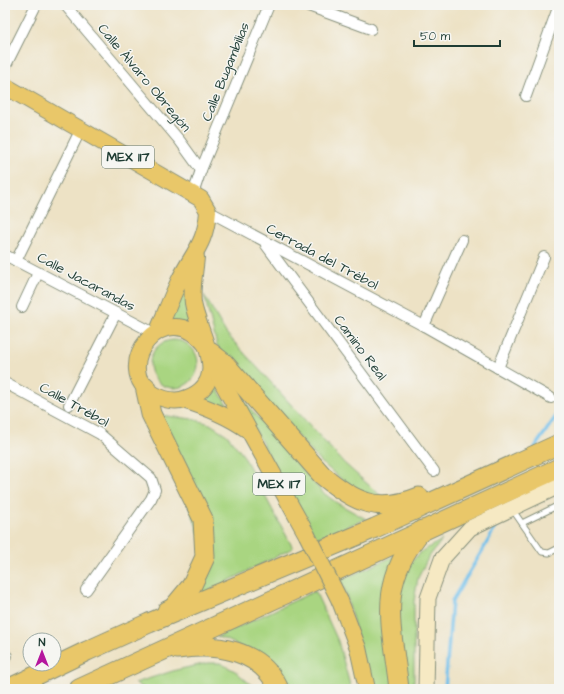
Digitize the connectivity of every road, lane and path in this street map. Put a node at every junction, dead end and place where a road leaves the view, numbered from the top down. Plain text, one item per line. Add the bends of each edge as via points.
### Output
1 (36, 5) edge
2 (65, 5) edge
3 (268, 5) edge
4 (306, 5) edge
5 (559, 5) edge
6 (371, 29) dead end
7 (5, 67) edge
8 (5, 86) edge
9 (526, 96) dead end
10 (81, 129) junction
11 (201, 170) junction
12 (192, 194) junction
13 (208, 211) junction
14 (462, 240) dead end
15 (264, 242) junction
16 (196, 253) junction
17 (5, 255) edge
18 (544, 257) dead end
19 (16, 261) junction
20 (38, 273) junction
21 (22, 307) dead end
22 (116, 314) junction
23 (424, 326) junction
24 (156, 332) junction
25 (209, 353) junction
26 (498, 368) junction
27 (5, 383) edge
28 (144, 386) junction
29 (551, 398) dead end
30 (183, 400) junction
31 (69, 406) dead end
32 (251, 432) junction
33 (559, 444) edge
34 (559, 468) edge
35 (434, 471) dead end
36 (474, 482) junction
37 (559, 486) edge
38 (559, 506) edge
39 (512, 508) junction
40 (522, 523) junction
41 (423, 529) junction
42 (559, 548) edge
43 (86, 590) dead end
44 (149, 623) junction
45 (158, 654) junction
46 (8, 689) edge
47 (79, 689) edge
48 (279, 689) edge
49 (367, 689) edge
50 (399, 689) edge
51 (426, 689) edge

1 - 7 street
2 - 11 street, Calle Álvaro Obregón via 180,141
3 - 11 street, Calle Bugambilias
4 - 6 street
5 - 9 street
8 - 10 main road, MEX 117
10 - 12 main road, MEX 117
10 - 19 street
11 - 12 street, Calle Bugambilias
12 - 13 main road, MEX 117 via 201,199
13 - 15 street, Cerrada del Trébol
13 - 16 main road, MEX 117 via 206,227
14 - 23 street
15 - 23 street, Cerrada del Trébol
15 - 35 street, Camino Real
16 - 24 main road, MEX 117 via 181,278
16 - 25 main road, MEX 117 via 193,301
17 - 19 street, Calle Jacarandas
18 - 26 street
19 - 20 street, Calle Jacarandas
20 - 21 street
20 - 22 street, Calle Jacarandas
22 - 24 street, Calle Jacarandas
22 - 31 street
23 - 26 street, Cerrada del Trébol
24 - 25 main road, MEX 117 via 165,328 181,328 195,334
24 - 28 main road, MEX 117 via 141,348 138,358 137,368
25 - 30 main road via 208,379 198,392
25 - 32 main road, MEX 117
25 - 36 highway via 224,362 322,475 358,500 381,505 402,504 443,488
26 - 29 street, Cerrada del Trébol
27 - 43 street, Calle Trébol via 100,434 151,478 155,490 151,499
28 - 30 main road, MEX 117 via 162,399
28 - 44 highway via 151,414 203,519 205,557 192,585 173,608
30 - 32 main road, MEX 117 via 214,410
32 - 49 main road, MEX 117, bridge via 308,535 340,601 358,648
33 - 36 highway
34 - 41 highway
36 - 44 highway via 375,528
37 - 39 main road
38 - 40 lane
39 - 40 lane
39 - 51 main road via 470,528 442,559 428,598
40 - 42 lane via 542,552 549,553
41 - 45 highway
41 - 50 highway via 403,558 392,586 392,638
44 - 46 highway
45 - 47 highway
45 - 48 highway via 199,647 237,651 263,667

